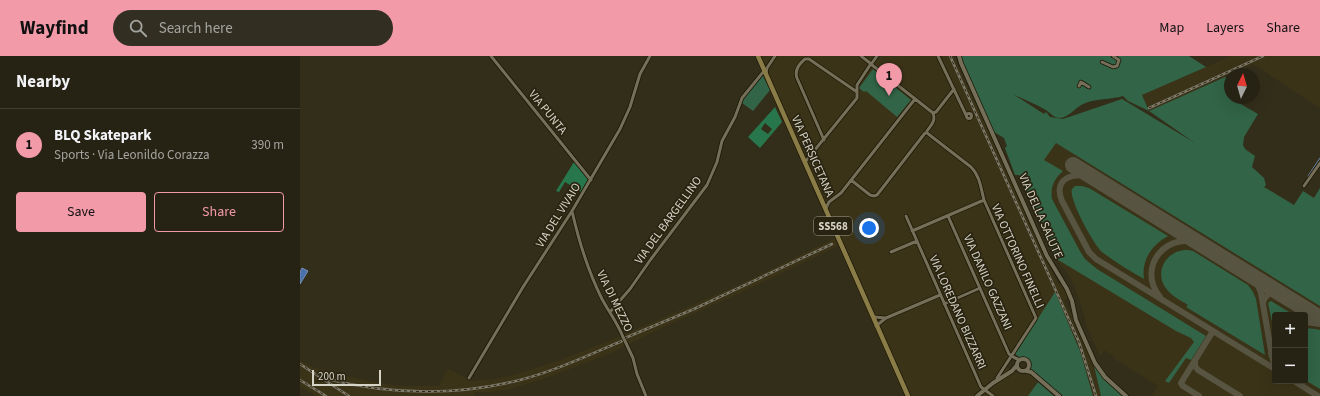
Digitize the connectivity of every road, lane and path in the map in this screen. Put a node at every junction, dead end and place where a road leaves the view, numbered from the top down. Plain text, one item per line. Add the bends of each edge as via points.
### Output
1 (491, 56) edge
2 (650, 56) edge
3 (758, 56) edge
4 (775, 56) edge
5 (861, 56) edge
6 (876, 56) edge
7 (938, 56) edge
8 (959, 56) edge
9 (1113, 56) edge
10 (1102, 62) dead end
11 (761, 63) junction
12 (770, 63) junction
13 (871, 64) junction
14 (765, 73) junction
15 (1079, 86) dead end
16 (1089, 87) dead end
17 (954, 89) junction
18 (857, 92) junction
19 (915, 99) junction
20 (934, 113) junction
21 (966, 115) dead end
22 (927, 133) junction
23 (824, 140) junction
24 (805, 162) junction
25 (1320, 163) edge
26 (591, 180) junction
27 (851, 180) junction
28 (1304, 186) dead end
29 (820, 197) junction
30 (833, 198) junction
31 (984, 200) junction
32 (826, 210) junction
33 (572, 211) junction
34 (906, 216) dead end
35 (948, 216) junction
36 (912, 231) junction
37 (917, 241) junction
38 (891, 252) dead end
39 (980, 288) junction
40 (940, 294) junction
41 (944, 304) junction
42 (610, 312) junction
43 (872, 317) junction
44 (886, 318) junction
45 (876, 327) junction
46 (1011, 356) junction
47 (1015, 358) junction
48 (1020, 360) junction
49 (1017, 365) junction
50 (1029, 365) junction
51 (1020, 370) junction
52 (1012, 371) junction
53 (1026, 371) junction
54 (1031, 372) junction
55 (469, 378) dead end
56 (997, 378) dead end
57 (984, 390) junction
58 (646, 396) edge
59 (908, 396) edge
60 (976, 396) edge
61 (993, 396) edge
62 (1059, 396) edge
63 (1126, 396) edge

1 - 26 street, VIA PUNTA
2 - 26 street, VIA DEL VIVAIO via 640,74 620,129
3 - 11 main road, VIA PERSICETANA / SS568
4 - 12 street
5 - 13 street
6 - 13 street
7 - 17 street
8 - 63 street, VIA DELLA SALUTE via 1047,256 1068,289 1076,320 1095,363 1105,377
9 - 10 street via 1119,60 1117,66
11 - 12 street
11 - 14 main road, VIA PERSICETANA / SS568
12 - 14 street
13 - 18 street via 857,85
13 - 19 street
14 - 24 main road, VIA PERSICETANA / SS568
14 - 42 street, VIA DEL BARGELLINO via 742,98 722,141 717,162 707,185 630,290
15 - 16 street via 1081,82
17 - 20 street
17 - 21 street
18 - 23 street via 857,98
18 - 23 street via 809,60 805,59 799,65 797,78
19 - 20 street
19 - 27 street
20 - 22 street via 934,122
22 - 27 street via 877,195 870,195
22 - 31 street, VIA OTTORINO FINELLI via 973,169 981,184
23 - 24 street
24 - 29 main road, VIA PERSICETANA / SS568
25 - 28 street
26 - 33 street, VIA DEL VIVAIO
27 - 30 street via 841,193
29 - 30 street
29 - 32 main road, VIA PERSICETANA / SS568
30 - 32 street via 827,204
31 - 35 street
31 - 46 street, VIA OTTORINO FINELLI via 1036,318
32 - 43 main road, VIA PERSICETANA / SS568
33 - 42 street, VIA DI MEZZO via 585,259
33 - 55 street, VIA DEL VIVAIO
34 - 36 street, VIA LOREDANO BIZZARRI
35 - 36 street
35 - 39 street, VIA DANILO GAZZANI
36 - 37 street, VIA LOREDANO BIZZARRI
37 - 38 street
37 - 40 street, VIA LOREDANO BIZZARRI
39 - 41 street
39 - 46 street, VIA DANILO GAZZANI
40 - 41 street, VIA LOREDANO BIZZARRI
40 - 44 street
41 - 57 street, VIA LOREDANO BIZZARRI
42 - 58 street, VIA DI MEZZO, bridge via 634,358
43 - 44 street
43 - 45 main road, VIA PERSICETANA / SS568
44 - 45 street
45 - 59 main road, VIA PERSICETANA / SS568
46 - 47 street
46 - 56 street
47 - 48 street
47 - 49 street
48 - 49 street
48 - 50 street via 1027,361
49 - 51 street
49 - 52 street
50 - 53 street
50 - 54 street
51 - 52 street
51 - 53 street
52 - 57 street
53 - 54 street
54 - 62 street
57 - 60 street
57 - 61 street

